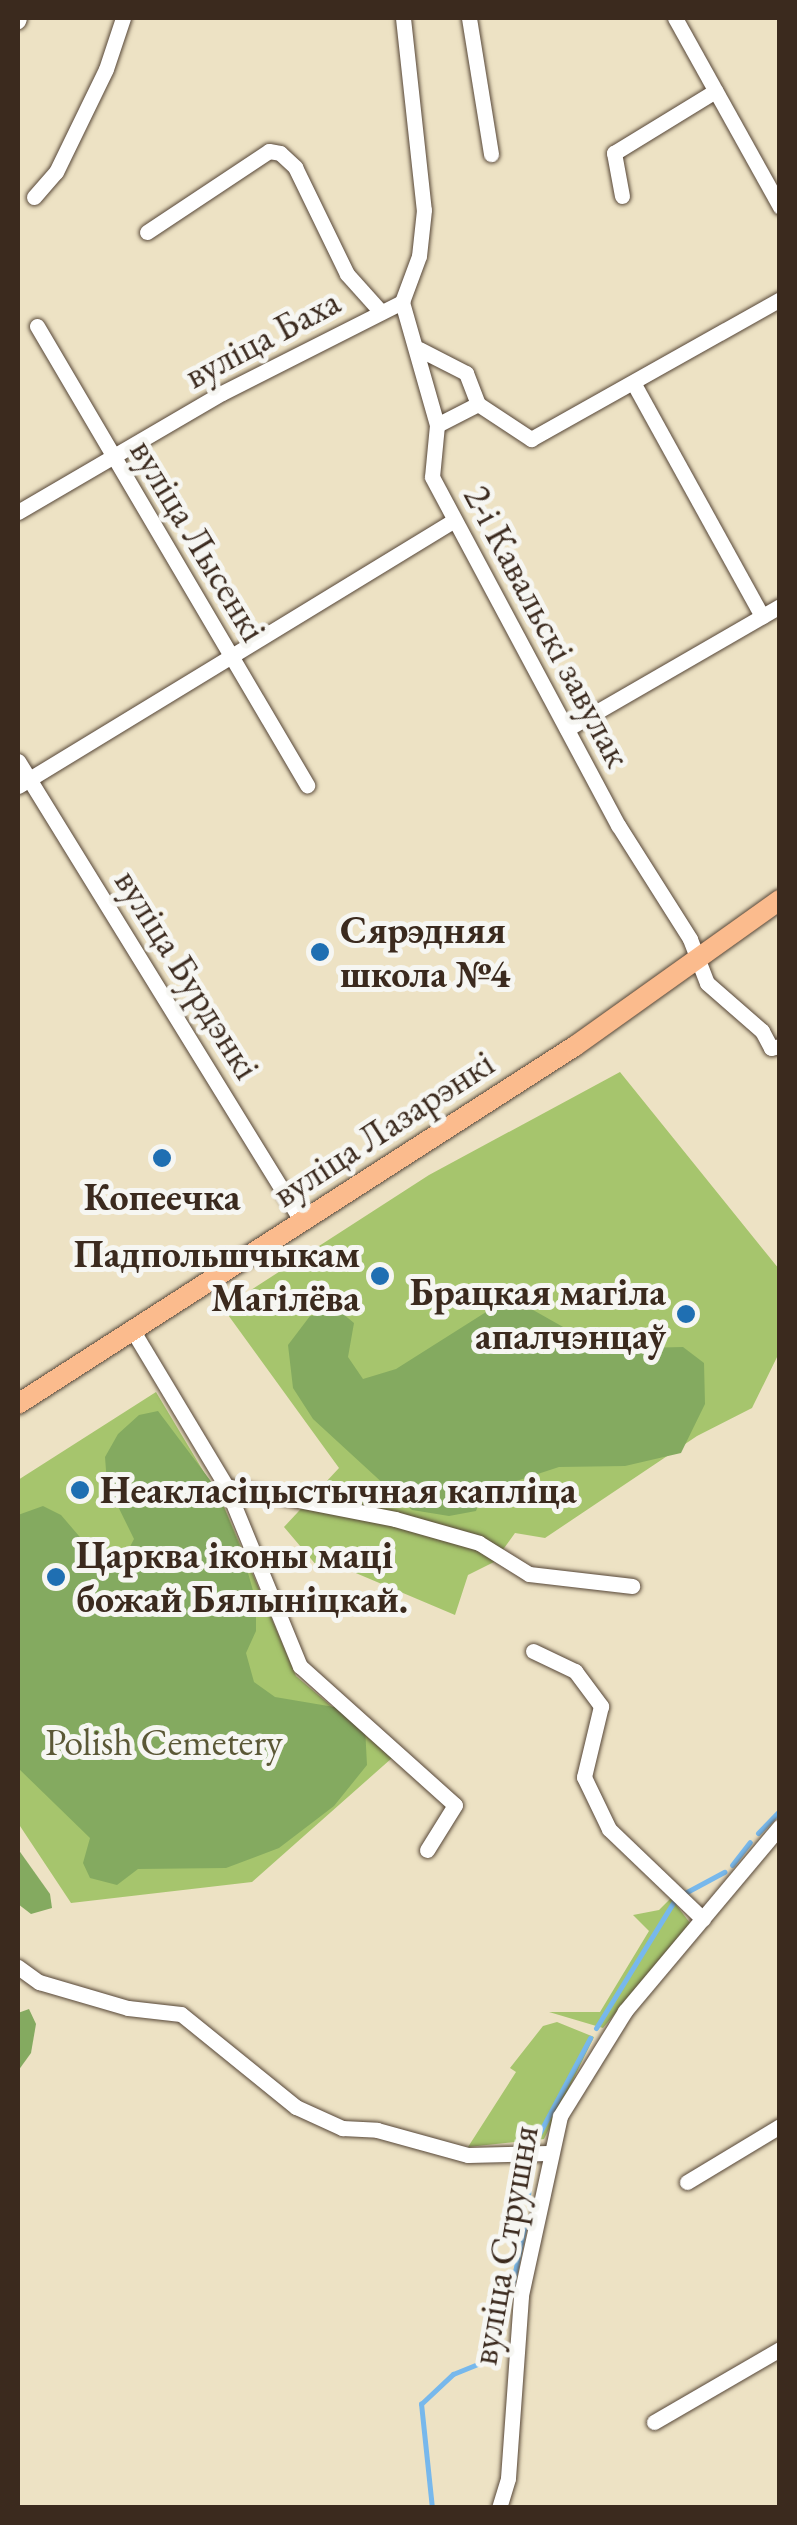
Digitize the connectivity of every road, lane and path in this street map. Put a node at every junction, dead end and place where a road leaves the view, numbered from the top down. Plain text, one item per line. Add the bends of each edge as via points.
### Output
1 (123, 18) edge
2 (403, 18) edge
3 (469, 18) edge
4 (675, 18) edge
5 (715, 91) junction
6 (491, 154) dead end
7 (622, 196) dead end
8 (34, 198) dead end
9 (780, 207) edge
10 (147, 232) dead end
11 (780, 299) edge
12 (402, 302) junction
13 (381, 312) junction
14 (36, 326) dead end
15 (419, 349) junction
16 (634, 386) junction
17 (478, 404) junction
18 (437, 424) junction
19 (111, 457) junction
20 (18, 512) edge
21 (453, 522) junction
22 (780, 606) edge
23 (762, 616) junction
24 (232, 661) junction
25 (567, 729) junction
26 (18, 761) edge
27 (23, 783) edge
28 (307, 785) dead end
29 (780, 900) edge
30 (698, 960) junction
31 (780, 1046) edge
32 (302, 1222) junction
33 (133, 1330) junction
34 (18, 1404) edge
35 (226, 1486) junction
36 (632, 1586) dead end
37 (533, 1652) dead end
38 (780, 1826) edge
39 (427, 1850) dead end
40 (703, 1919) junction
41 (18, 1967) edge
42 (780, 2126) edge
43 (547, 2152) junction
44 (687, 2182) dead end
45 (780, 2349) edge
46 (654, 2422) dead end
47 (500, 2508) edge

1 - 8 street via 56,172
2 - 12 street via 424,210 419,256
3 - 6 street
4 - 5 street
5 - 7 street via 614,153
5 - 9 street
10 - 13 street via 269,151 280,153 295,167 347,274
11 - 16 street
12 - 13 street
12 - 15 street, 2-і Кавальскі завулак
13 - 19 street, вуліца Баха
14 - 19 street, вуліца Лысенкі
15 - 17 street via 466,374
15 - 18 street, 2-і Кавальскі завулак
16 - 17 street via 531,440 519,436 505,416
16 - 23 street
17 - 18 street
18 - 21 street, 2-і Кавальскі завулак via 432,477
19 - 20 street, вуліца Баха
19 - 24 street, вуліца Лысенкі
21 - 24 street
21 - 25 street, 2-і Кавальскі завулак
22 - 23 street
23 - 25 street
24 - 27 street
24 - 28 street, вуліца Лысенкі
25 - 30 street, 2-і Кавальскі завулак
26 - 27 street, вуліца Бурдэнкі
27 - 32 street, вуліца Бурдэнкі
29 - 30 main road, вуліца Лазарэнкі
30 - 31 street, 2-і Кавальскі завулак via 707,983 762,1031 771,1048
30 - 32 main road, вуліца Лазарэнкі
32 - 33 main road, вуліца Лазарэнкі
33 - 34 main road, вуліца Лазарэнкі
33 - 35 street
35 - 36 street via 480,1543 529,1574
35 - 39 street via 300,1666 455,1805
37 - 40 street via 575,1671 600,1706 584,1777 608,1830
38 - 40 street, вуліца Струшня
40 - 43 street, вуліца Струшня via 596,2054
41 - 43 street via 39,1982 128,2008 180,2014 296,2106 342,2128 377,2130 468,2155
42 - 44 street
43 - 47 street, вуліца Струшня via 521,2295 508,2478
45 - 46 street

